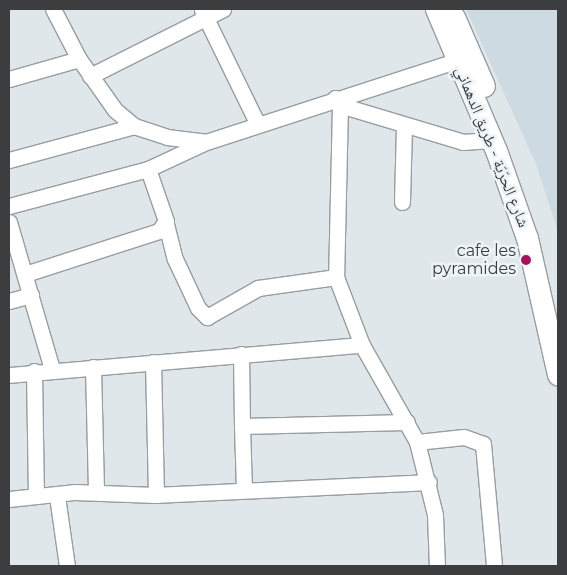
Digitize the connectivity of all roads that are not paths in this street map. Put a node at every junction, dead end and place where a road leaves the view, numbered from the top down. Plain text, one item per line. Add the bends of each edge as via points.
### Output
1 (53, 9) edge
2 (222, 9) edge
3 (436, 9) edge
4 (450, 9) edge
5 (203, 13) edge
6 (465, 58) junction
7 (78, 59) junction
8 (90, 76) junction
9 (9, 79) edge
10 (338, 102) junction
11 (257, 123) junction
12 (134, 126) junction
13 (404, 126) junction
14 (492, 140) junction
15 (206, 142) junction
16 (9, 160) edge
17 (148, 170) junction
18 (402, 202) dead end
19 (9, 206) edge
20 (9, 222) edge
21 (166, 224) junction
22 (11, 237) edge
23 (25, 274) junction
24 (336, 277) junction
25 (31, 295) junction
26 (9, 301) edge
27 (558, 314) edge
28 (362, 345) junction
29 (241, 354) junction
30 (153, 362) junction
31 (93, 368) junction
32 (52, 369) junction
33 (34, 371) junction
34 (9, 375) edge
35 (558, 375) edge
36 (407, 422) junction
37 (242, 426) junction
38 (416, 442) junction
39 (429, 482) junction
40 (244, 489) junction
41 (96, 492) junction
42 (156, 495) junction
43 (36, 496) junction
44 (57, 496) junction
45 (9, 499) edge
46 (67, 566) edge
47 (437, 566) edge
48 (494, 566) edge

1 - 7 street
2 - 5 street
3 - 6 main road, شارع الحرّيّة - طريق الدهماني
4 - 6 main road, شارع الحرّيّة - طريق الدهماني
5 - 8 street
5 - 11 street
6 - 10 street
6 - 14 main road, شارع الحرّيّة - طريق الدهماني
6 - 27 main road, شارع الحرّيّة - طريق الدهماني via 542,243
7 - 8 street
7 - 9 street
8 - 12 street via 115,110
10 - 11 street
10 - 13 street
10 - 24 street
11 - 15 street
12 - 15 street via 167,137
12 - 16 street
13 - 14 street via 463,142
13 - 18 street
14 - 35 main road, شارع الحرّيّة - طريق الدهماني via 527,238
15 - 17 street
17 - 19 street
17 - 21 street
20 - 22 street
21 - 23 street via 137,240
21 - 24 street via 175,259 198,308 207,317 258,288
22 - 23 street
23 - 25 street
24 - 28 street
25 - 26 street
25 - 32 street
28 - 29 street
28 - 36 street
29 - 30 street
29 - 37 street
30 - 31 street
30 - 42 street
31 - 32 street
31 - 41 street
32 - 33 street
33 - 34 street
33 - 43 street
36 - 37 street
36 - 38 street
37 - 40 street
38 - 39 street
38 - 48 street via 464,437 484,444
39 - 40 street
39 - 47 street
40 - 42 street
41 - 42 street
41 - 44 street
43 - 44 street
43 - 45 street
44 - 46 street

